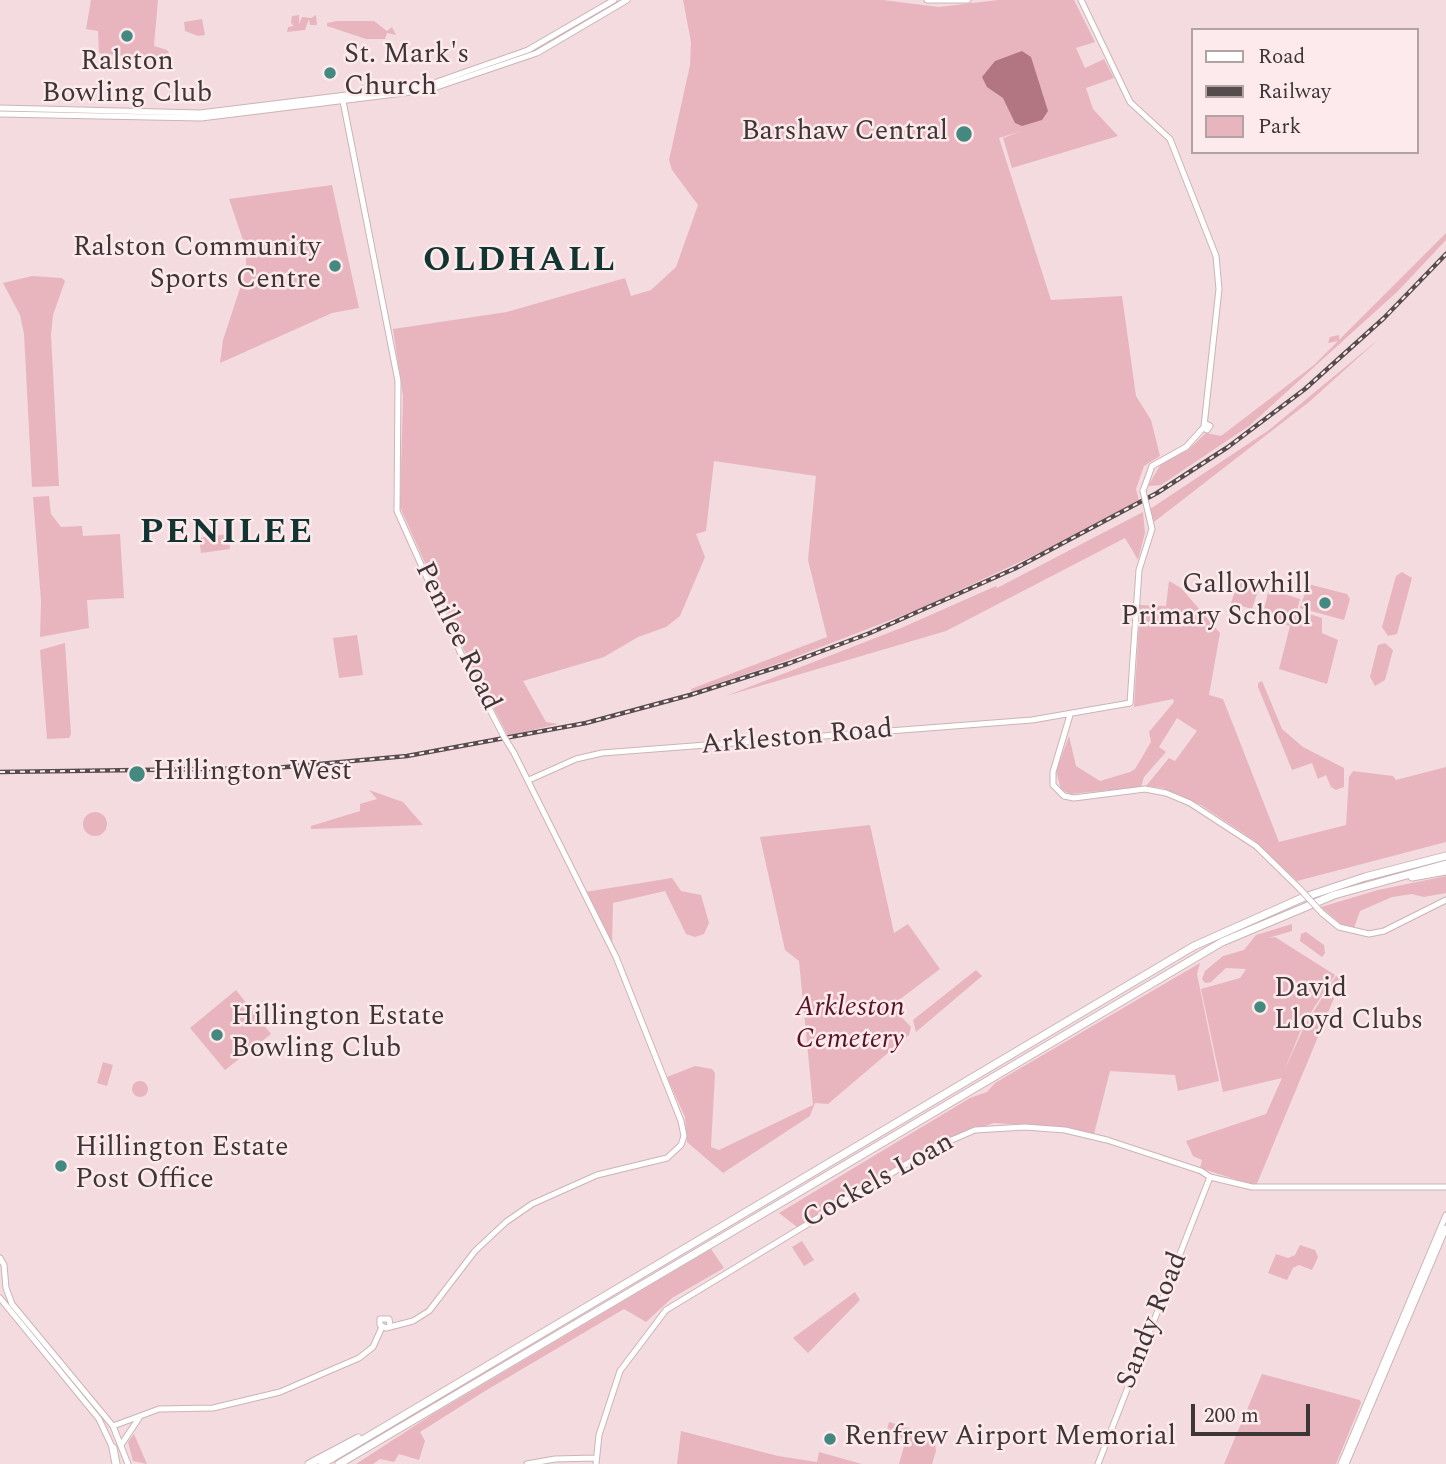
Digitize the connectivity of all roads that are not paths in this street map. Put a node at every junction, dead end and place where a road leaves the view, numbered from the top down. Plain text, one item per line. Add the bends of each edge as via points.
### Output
1 (614, 0) edge
2 (627, 0) edge
3 (927, 0) edge
4 (968, 0) edge
5 (1081, 0) edge
6 (343, 99) junction
7 (0, 108) edge
8 (0, 114) edge
9 (207, 115) junction
10 (1070, 715) junction
11 (529, 780) junction
12 (1446, 855) edge
13 (1446, 864) edge
14 (1446, 871) edge
15 (1361, 886) junction
16 (1446, 900) edge
17 (1210, 1177) junction
18 (1446, 1187) edge
19 (1446, 1215) edge
20 (1446, 1228) edge
21 (0, 1258) edge
22 (5, 1272) junction
23 (0, 1280) edge
24 (0, 1298) edge
25 (390, 1325) junction
26 (553, 1325) junction
27 (382, 1327) junction
28 (139, 1418) junction
29 (113, 1426) junction
30 (397, 1430) junction
31 (117, 1447) junction
32 (596, 1461) edge
33 (117, 1464) edge
34 (128, 1464) edge
35 (309, 1464) edge
36 (323, 1464) edge
37 (339, 1464) edge
38 (347, 1464) edge
39 (527, 1464) edge
40 (1098, 1464) edge
41 (1343, 1464) edge

1 - 6 street via 500,62 428,85
2 - 6 street via 514,63 428,90
3 - 4 street
5 - 10 street, Arkleston Road, bridge via 1130,102 1170,139 1216,256 1219,289 1204,428 1186,447 1152,466 1143,491 1152,529 1139,570 1132,701
6 - 9 street
6 - 11 street, Penilee Road, bridge via 398,380 397,511 462,656
7 - 9 street
8 - 9 street
10 - 11 street, Arkleston Road via 602,753
10 - 16 street, bridge via 1053,772 1054,785 1064,796 1145,789 1166,793 1202,810 1256,846 1339,927 1369,934 1384,931
11 - 25 street, Penilee Road via 628,987 684,1136 667,1158 597,1175 532,1204 475,1251 429,1311 413,1321
12 - 26 highway via 1302,898 1194,947
13 - 15 highway
14 - 15 highway
15 - 30 highway via 1262,923 1162,975
17 - 18 street, Cockels Loan via 1252,1187
17 - 32 street, Cockels Loan via 1107,1140 1047,1128 975,1130 933,1148 666,1310 620,1371 599,1435
17 - 40 street, Sandy Road
19 - 41 street
20 - 41 street
21 - 22 street
22 - 23 street
22 - 29 street via 15,1309
24 - 31 street
25 - 27 street
25 - 27 street via 383,1317 379,1321
26 - 35 highway
26 - 36 highway
27 - 28 street via 373,1346 359,1358 281,1392 213,1408 159,1409
28 - 29 street
28 - 31 street
29 - 31 street
30 - 37 highway
30 - 38 highway
31 - 33 highway
31 - 34 street
32 - 39 street via 555,1459

